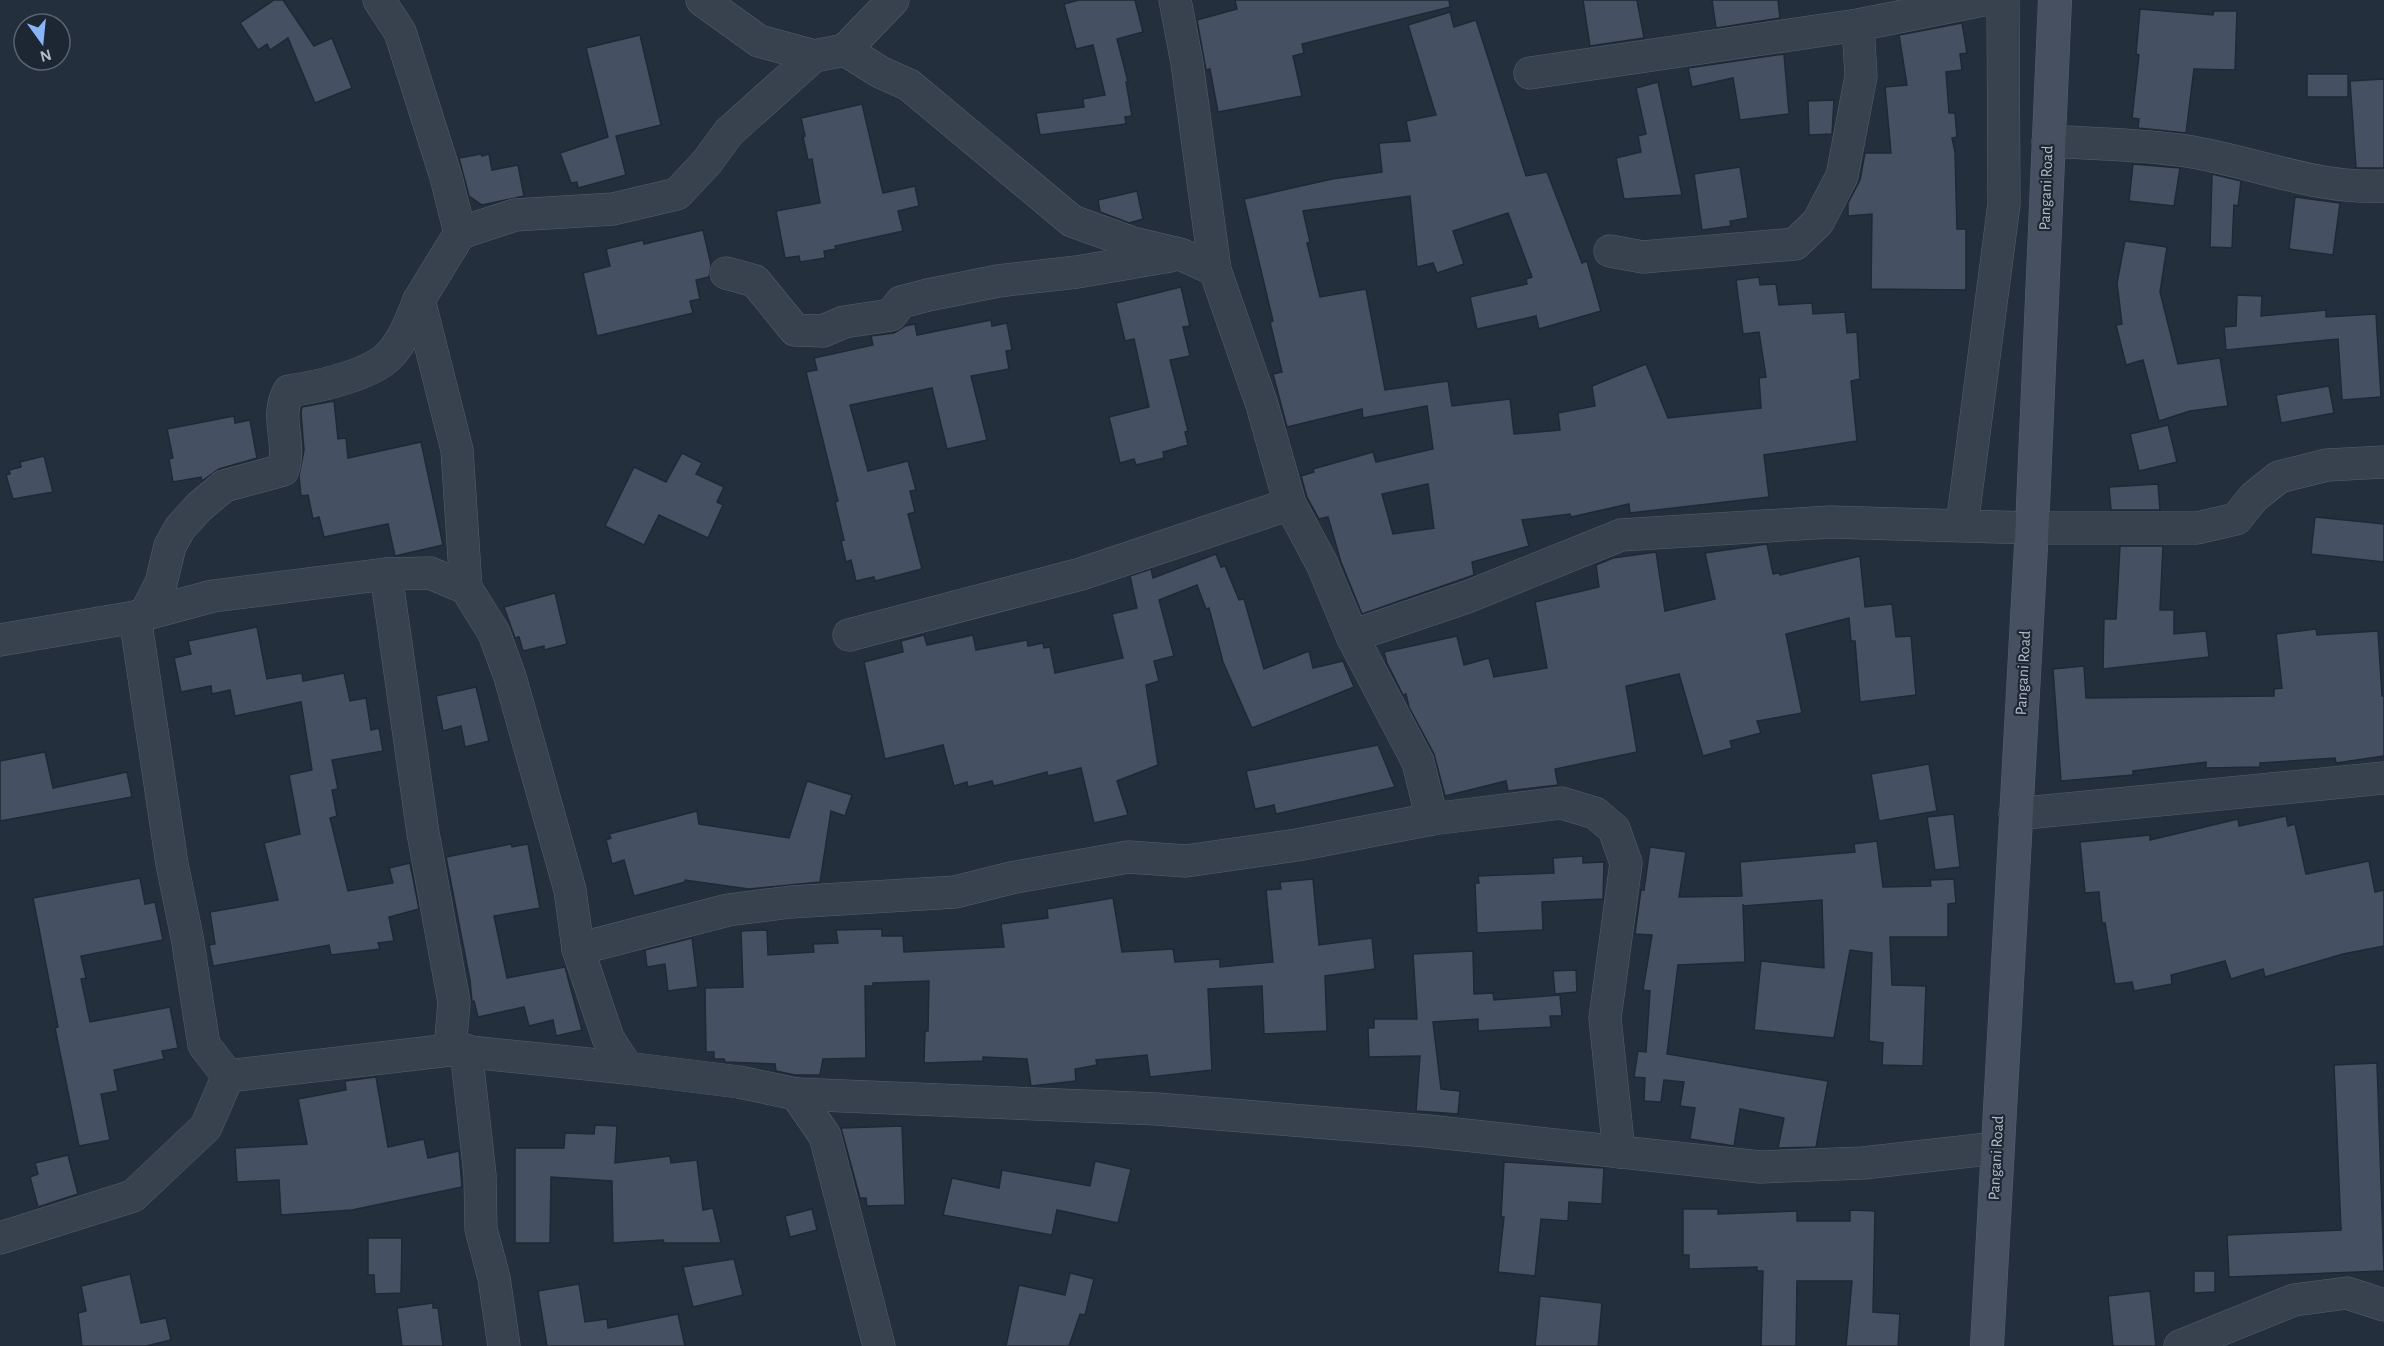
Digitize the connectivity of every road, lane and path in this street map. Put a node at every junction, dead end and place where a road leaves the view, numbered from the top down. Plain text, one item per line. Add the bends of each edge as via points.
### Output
1 (379, 0) edge
2 (702, 0) edge
3 (893, 0) edge
4 (1175, 0) edge
5 (1983, 0) edge
6 (2003, 0) edge
7 (2055, 0) edge
8 (1858, 25) junction
9 (845, 50) junction
10 (814, 56) junction
11 (1530, 73) dead end
12 (2049, 141) junction
13 (2384, 186) edge
14 (460, 233) junction
15 (1610, 251) dead end
16 (1180, 254) junction
17 (1215, 270) junction
18 (726, 273) dead end
19 (419, 300) junction
20 (2384, 462) edge
21 (1290, 504) junction
22 (1962, 525) junction
23 (2032, 528) junction
24 (386, 574) junction
25 (466, 588) junction
26 (140, 616) junction
27 (9, 634) edge
28 (849, 635) dead end
29 (1352, 636) junction
30 (2384, 778) edge
31 (2015, 813) junction
32 (1432, 819) junction
33 (578, 949) junction
34 (458, 1050) junction
35 (627, 1068) junction
36 (228, 1077) junction
37 (795, 1094) junction
38 (1996, 1148) junction
39 (1619, 1152) junction
40 (0, 1238) edge
41 (2384, 1305) edge
42 (504, 1346) edge
43 (879, 1346) edge
44 (1987, 1346) edge
45 (2180, 1346) edge

1 - 14 street via 400,32
2 - 10 street via 759,41
3 - 9 street
4 - 17 street
5 - 8 street
6 - 22 street via 2004,204
7 - 12 main road, Pangani Road
8 - 11 street
8 - 15 street via 1861,76 1842,177 1818,222 1795,244 1643,257
9 - 10 street
9 - 16 street via 909,85 1071,221 1133,243
10 - 14 street via 729,132 677,194 613,209 515,215
12 - 13 street via 2186,151 2302,178 2360,188
12 - 23 main road, Pangani Road
14 - 19 street
16 - 17 street
16 - 18 street via 928,295 902,302 891,315 844,322 823,331 795,330 755,281
17 - 21 street via 1262,405
19 - 25 street via 457,450
19 - 26 street via 410,323 384,360 363,371 289,391 282,403 288,456 283,470 224,486 199,507 170,546 161,583
20 - 23 street via 2327,465 2279,477 2254,497 2236,519 2197,528
21 - 28 street via 1081,574
21 - 29 street via 1322,564
22 - 23 street
22 - 29 street via 1830,522 1621,535 1467,597
23 - 31 main road, Pangani Road
24 - 25 street via 430,573
24 - 26 street via 213,596
24 - 34 street via 423,833 454,1002
25 - 33 street via 494,633 510,677 570,890
26 - 27 street
26 - 36 street via 172,864 204,1045
29 - 32 street via 1419,762
30 - 31 street
31 - 38 main road, Pangani Road
32 - 33 street via 1186,861 1128,857 955,892 728,910
32 - 39 street via 1561,802 1595,813 1614,829 1626,863 1605,1018
33 - 35 street via 608,1038
34 - 35 street
34 - 36 street
34 - 42 street via 480,1175 481,1229 494,1278
35 - 37 street via 739,1082
36 - 40 street via 206,1127 133,1196
37 - 39 street via 1157,1109 1427,1131
37 - 43 street via 825,1136
38 - 39 street via 1863,1163 1760,1167
38 - 44 main road, Pangani Road
41 - 45 street via 2347,1293 2294,1300

